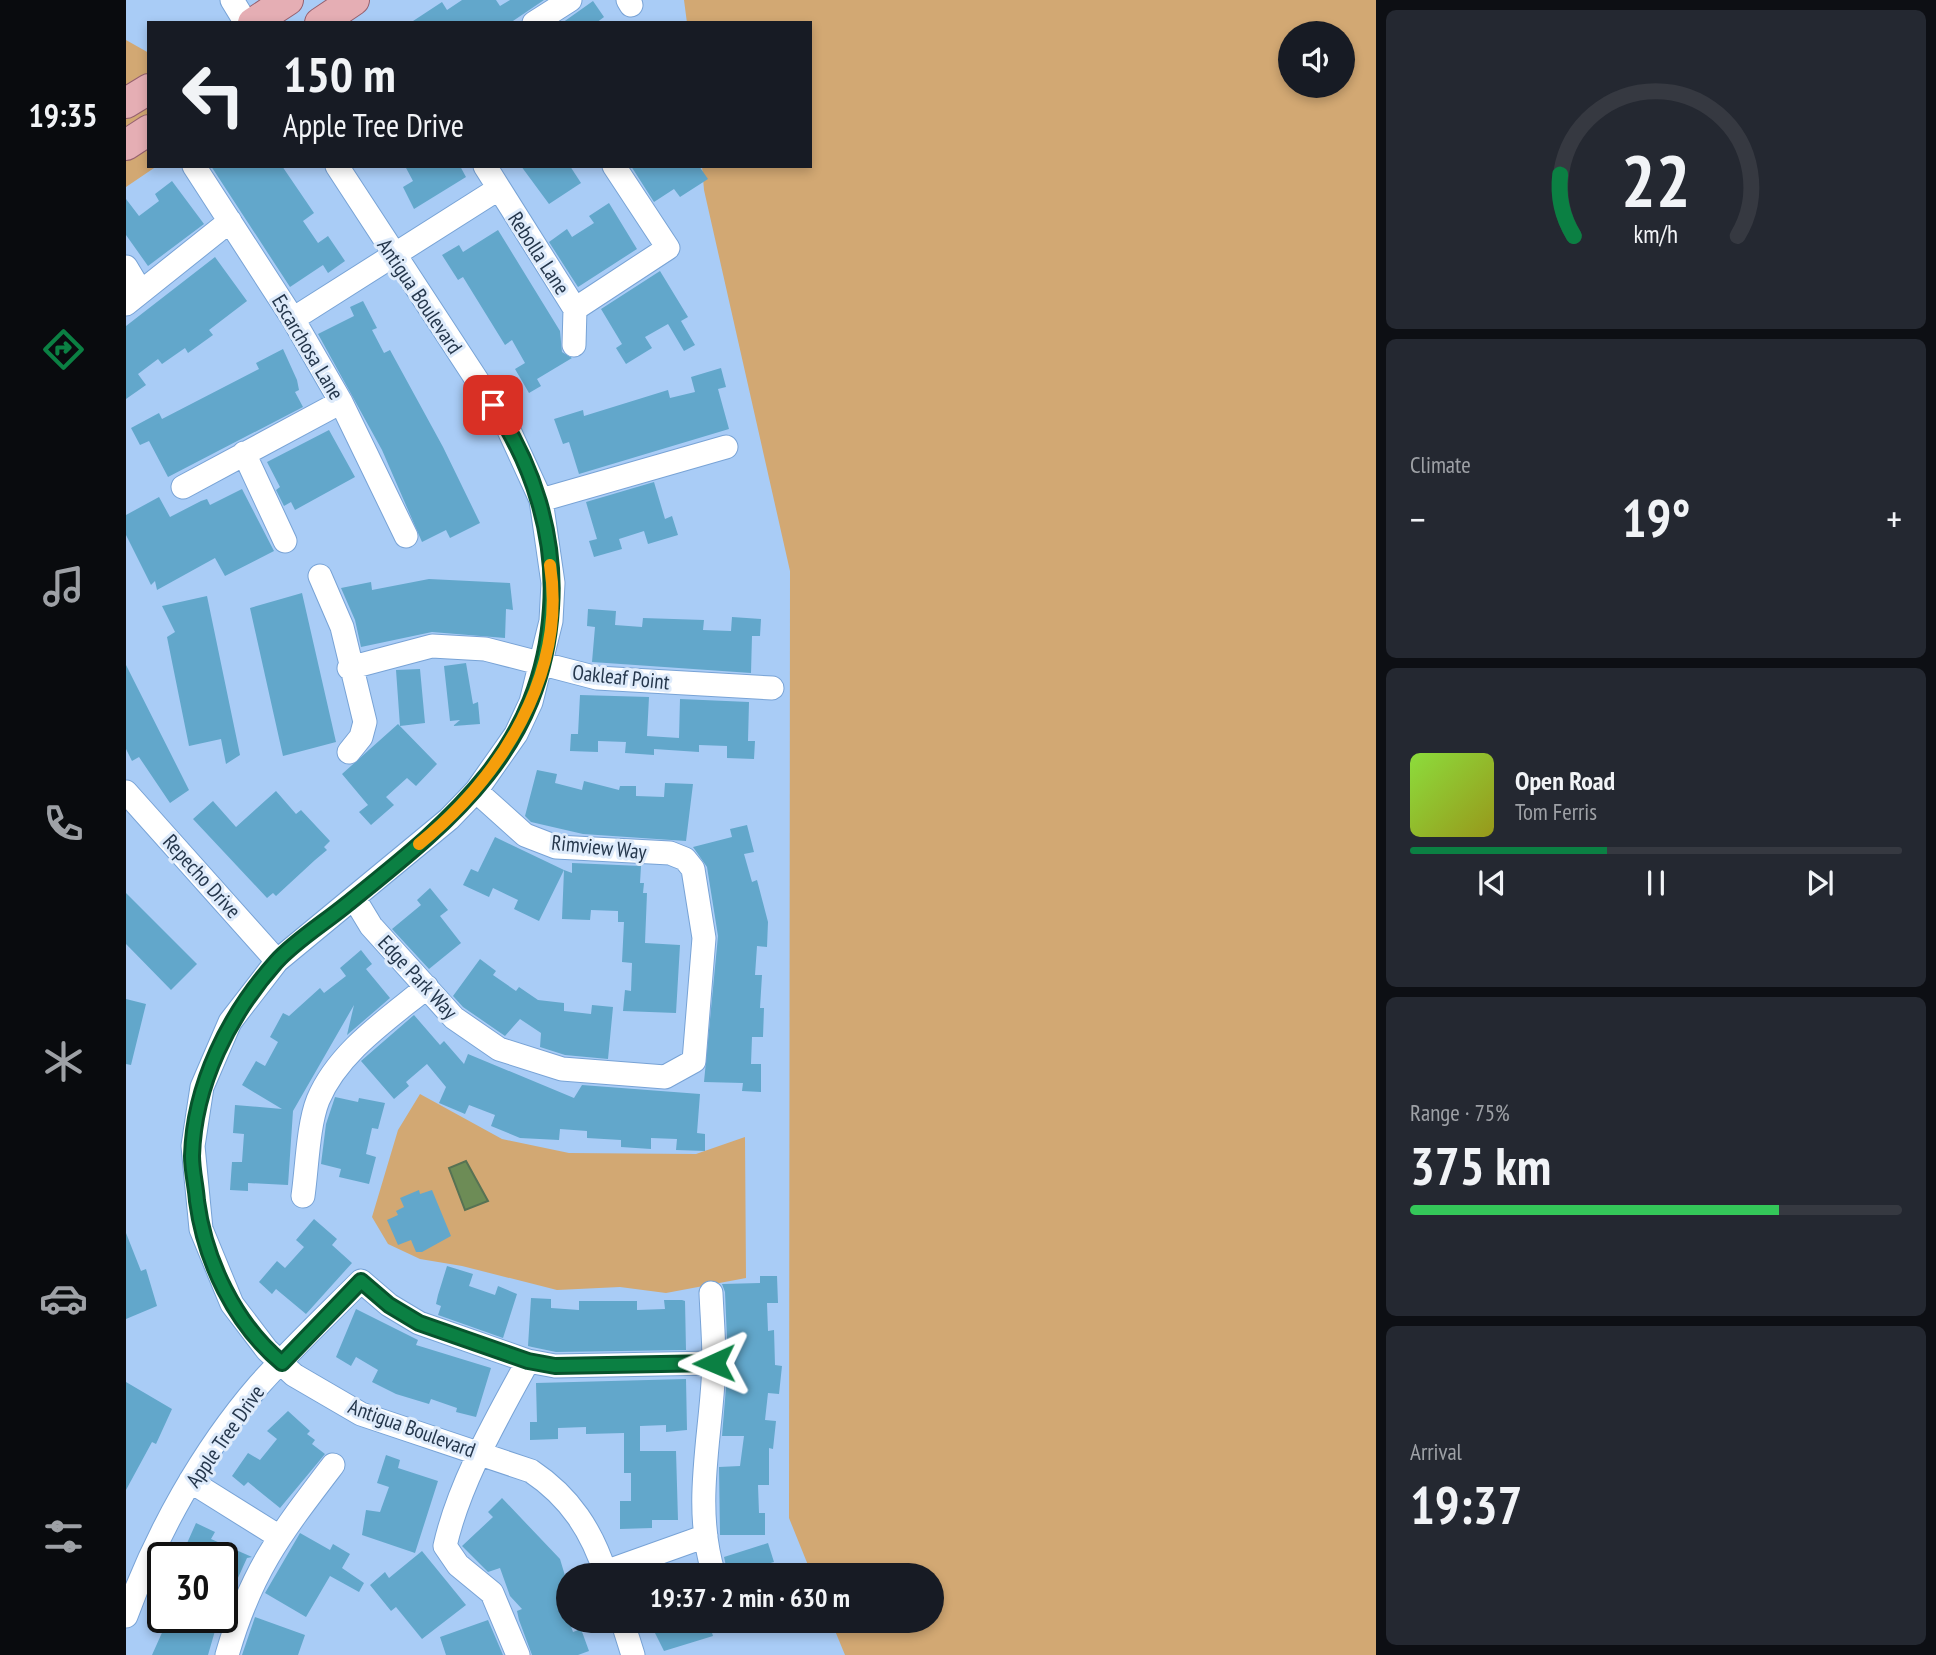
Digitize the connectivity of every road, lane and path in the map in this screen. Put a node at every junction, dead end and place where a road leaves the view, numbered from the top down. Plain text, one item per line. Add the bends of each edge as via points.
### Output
1 (232, 0) edge
2 (288, 0) edge
3 (354, 0) edge
4 (570, 0) edge
5 (245, 21) edge
6 (256, 21) edge
7 (323, 21) edge
8 (537, 21) edge
9 (147, 90) edge
10 (126, 103) edge
11 (147, 131) edge
12 (126, 145) edge
13 (195, 168) edge
14 (338, 168) edge
15 (486, 168) edge
16 (615, 168) edge
17 (498, 189) junction
18 (230, 221) junction
19 (392, 255) junction
20 (126, 267) edge
21 (134, 298) edge
22 (575, 309) junction
23 (293, 319) junction
24 (574, 345) dead end
25 (341, 402) junction
26 (726, 447) dead end
27 (243, 453) junction
28 (183, 487) dead end
29 (541, 500) junction
30 (406, 536) dead end
31 (285, 541) dead end
32 (320, 576) dead end
33 (542, 664) junction
34 (349, 668) junction
35 (772, 688) dead end
36 (349, 751) dead end
37 (476, 791) junction
38 (126, 792) edge
39 (354, 898) junction
40 (277, 961) junction
41 (426, 986) junction
42 (694, 1062) joint
43 (303, 1196) dead end
44 (711, 1293) dead end
45 (528, 1361) junction
46 (282, 1363) junction
47 (714, 1363) junction
48 (481, 1453) junction
49 (333, 1465) dead end
50 (191, 1481) junction
51 (278, 1536) junction
52 (706, 1536) junction
53 (603, 1563) edge
54 (635, 1563) edge
55 (712, 1563) edge
56 (126, 1616) edge
57 (626, 1633) edge
58 (227, 1655) edge
59 (518, 1655) edge
60 (633, 1655) edge

1 - 5 street
2 - 6 main road
3 - 7 main road
4 - 8 street
9 - 10 main road
11 - 12 main road
13 - 18 street, Escarchosa Lane
14 - 19 street, Antigua Boulevard
15 - 17 street, Rebolla Lane
16 - 22 street via 668,248
17 - 19 street
17 - 22 street, Rebolla Lane
18 - 21 street
18 - 23 street, Escarchosa Lane
19 - 23 street
19 - 29 street, Antigua Boulevard via 507,426
20 - 21 street
22 - 24 street, Rebolla Lane
23 - 25 street, Escarchosa Lane
25 - 27 street
25 - 30 street, Escarchosa Lane
26 - 29 street
27 - 28 street
27 - 31 street
29 - 33 street, Antigua Boulevard via 553,583
32 - 34 street via 341,627
33 - 34 street, Oakleaf Point via 485,649 432,646
33 - 35 street, Oakleaf Point via 597,678
33 - 37 street, Antigua Boulevard via 516,734
34 - 36 street via 365,722 361,737
37 - 39 street, Antigua Boulevard
37 - 42 street, Rimview Way via 524,835 556,846 670,853 685,859 693,869 704,938
38 - 40 street, Repecho Drive
39 - 40 street, Antigua Boulevard
39 - 41 street, Edge Park Way via 371,926
40 - 46 street, Antigua Boulevard via 230,1022 202,1087 192,1156 201,1228 232,1304
41 - 42 street, Edge Park Way via 454,1018 499,1049 562,1069 665,1077
41 - 43 street via 352,1051 328,1081 317,1102
44 - 47 street
45 - 46 street, Apple Tree Drive via 419,1323 361,1281
45 - 47 street via 555,1366
45 - 48 street
46 - 48 street, Antigua Boulevard via 294,1375 361,1414
46 - 50 street, Apple Tree Drive via 260,1385
47 - 52 street via 702,1492
48 - 53 street, Antigua Boulevard via 531,1471 551,1485 577,1513
48 - 59 street via 445,1546 458,1565 492,1593
49 - 51 street
50 - 51 street
50 - 56 street, Apple Tree Drive via 140,1577
51 - 58 street via 251,1585
52 - 54 street
52 - 55 street
57 - 60 street

